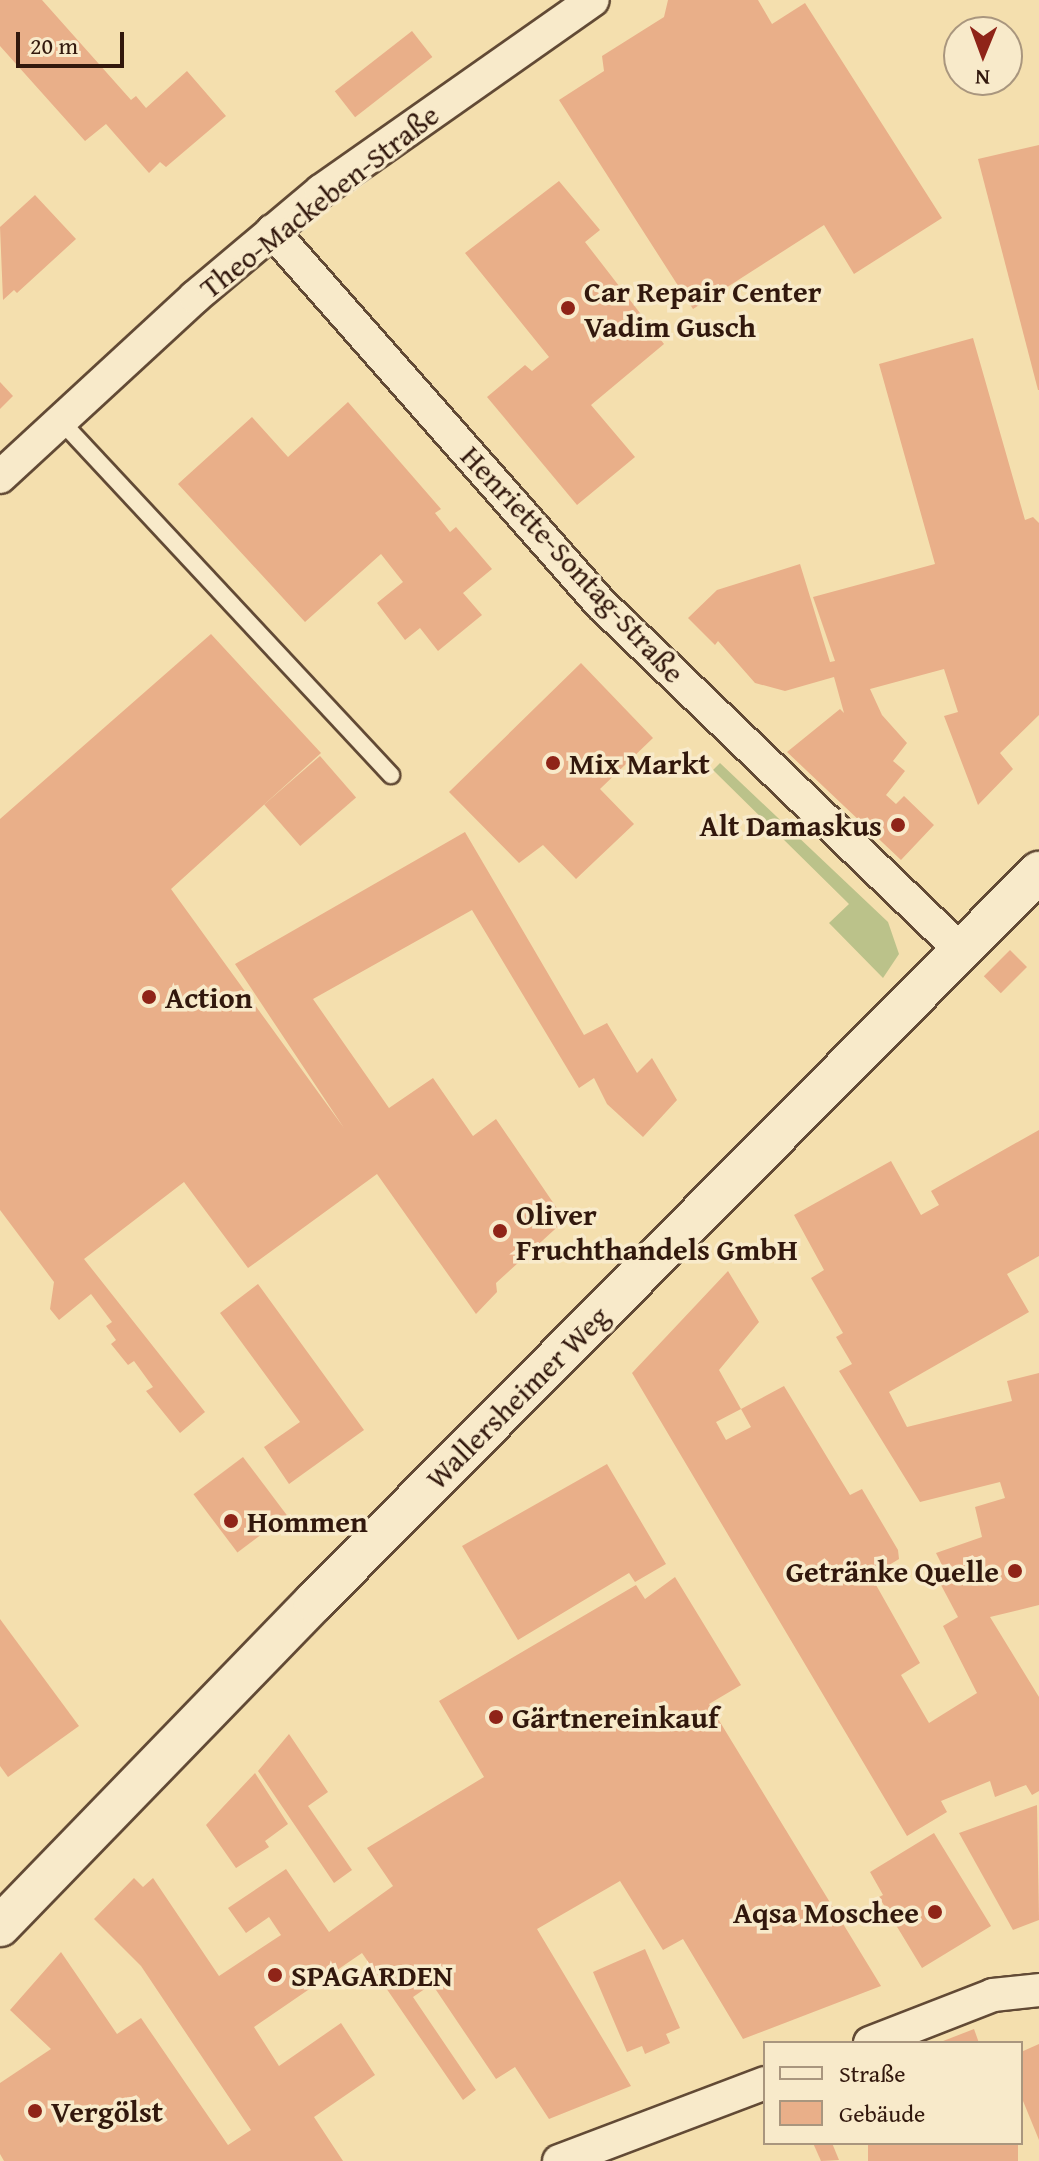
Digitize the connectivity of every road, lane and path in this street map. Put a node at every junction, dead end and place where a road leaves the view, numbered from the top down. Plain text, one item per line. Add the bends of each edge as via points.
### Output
1 (593, 0) edge
2 (272, 231) junction
3 (59, 419) junction
4 (0, 477) edge
5 (391, 775) dead end
6 (1039, 872) edge
7 (959, 949) junction
8 (0, 1926) edge
9 (1039, 1990) edge
10 (875, 2041) edge
11 (763, 2084) edge
12 (559, 2161) edge

1 - 2 street, Theo-Mackeben-Straße
2 - 3 street, Theo-Mackeben-Straße
2 - 7 street, Henriette-Sontag-Straße via 601,604
3 - 4 street, Theo-Mackeben-Straße
3 - 5 lane
6 - 7 street, Wallersheimer Weg
7 - 8 street, Wallersheimer Weg
9 - 10 street via 993,1995
11 - 12 street

